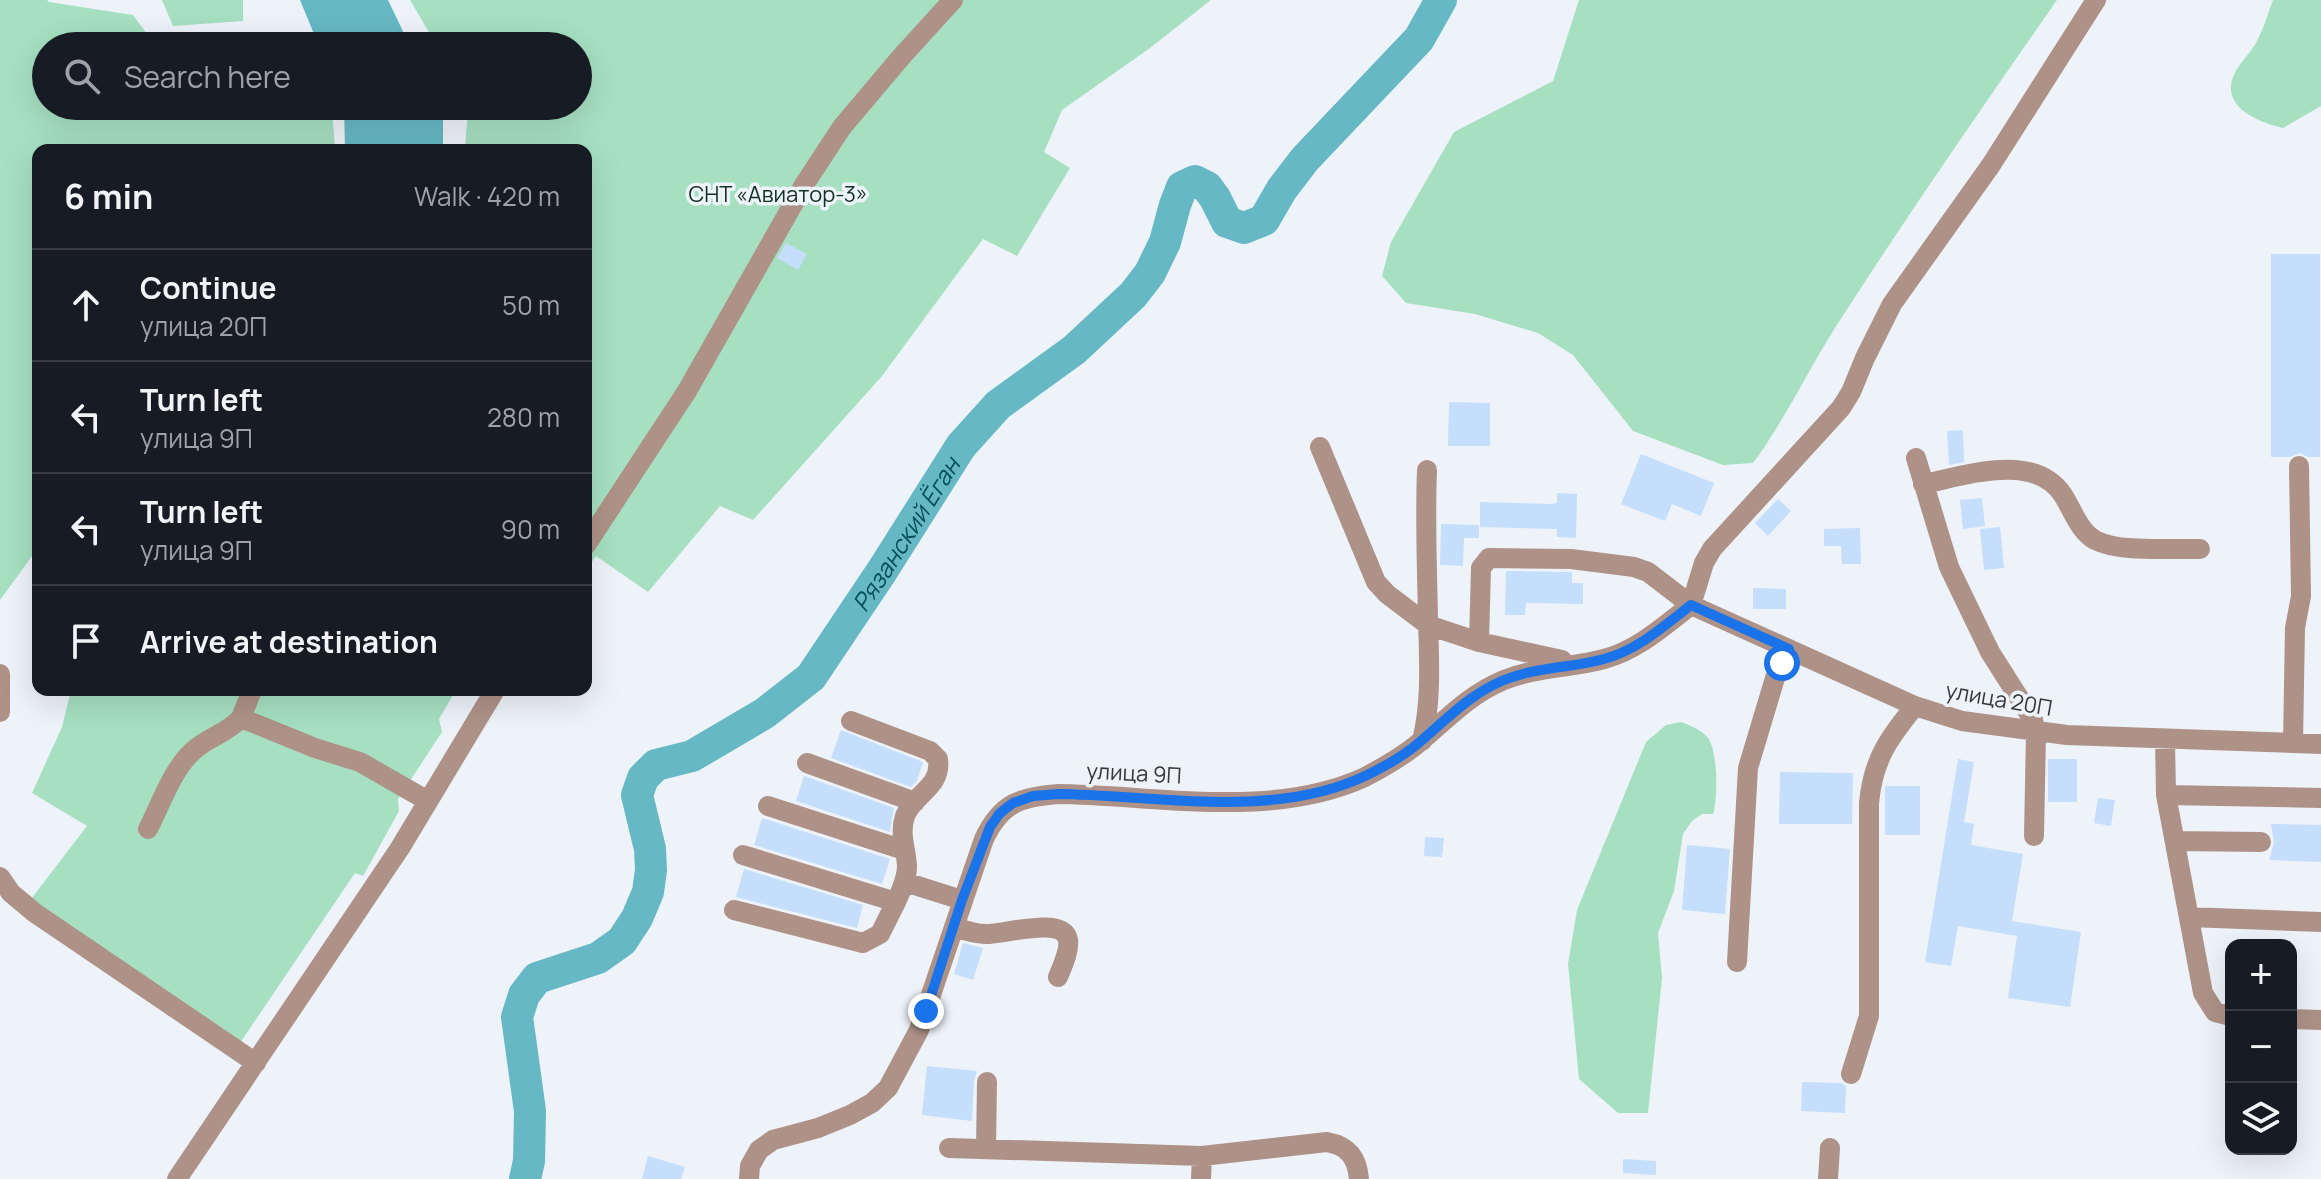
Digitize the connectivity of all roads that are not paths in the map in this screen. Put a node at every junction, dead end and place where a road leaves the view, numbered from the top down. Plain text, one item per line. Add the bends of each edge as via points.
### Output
1 (953, 0) edge
2 (2096, 0) edge
3 (1320, 447) dead end
4 (1916, 458) dead end
5 (2299, 466) dead end
6 (1427, 470) dead end
7 (1923, 484) junction
8 (592, 536) edge
9 (2200, 549) dead end
10 (1691, 605) junction
11 (1428, 625) junction
12 (1479, 642) junction
13 (1789, 649) junction
14 (1584, 663) junction
15 (0, 674) edge
16 (250, 696) edge
17 (491, 696) edge
18 (1915, 706) junction
19 (0, 712) edge
20 (241, 718) junction
21 (851, 721) dead end
22 (2036, 732) junction
23 (2165, 740) junction
24 (1422, 741) junction
25 (2293, 743) junction
26 (2321, 744) edge
27 (807, 763) dead end
28 (2166, 795) junction
29 (2321, 798) edge
30 (428, 801) junction
31 (915, 802) junction
32 (768, 806) dead end
33 (148, 829) dead end
34 (2034, 836) dead end
35 (2175, 841) junction
36 (2261, 842) dead end
37 (904, 850) junction
38 (743, 855) dead end
39 (0, 877) edge
40 (905, 882) junction
41 (962, 900) junction
42 (896, 902) junction
43 (734, 910) dead end
44 (2189, 917) junction
45 (2321, 922) edge
46 (954, 927) junction
47 (1737, 962) dead end
48 (1058, 977) dead end
49 (2225, 1014) edge
50 (2297, 1019) edge
51 (2321, 1020) edge
52 (256, 1063) junction
53 (1851, 1074) dead end
54 (987, 1082) dead end
55 (949, 1148) dead end
56 (1830, 1148) dead end
57 (986, 1149) junction
58 (1202, 1156) junction
59 (177, 1179) edge
60 (749, 1179) edge
61 (1201, 1179) edge
62 (1359, 1179) edge
63 (1828, 1179) edge

1 - 8 street via 842,127 687,391
2 - 10 street via 1991,165 1892,304 1846,400 1712,549
3 - 11 street via 1376,582
4 - 7 street
5 - 25 street via 2301,596 2295,628
6 - 11 street
7 - 9 street via 1982,472 2027,471 2054,482 2084,530 2104,544
7 - 22 street via 1949,567
10 - 12 street, улица 20П via 1634,567 1496,557 1481,568
10 - 13 street, улица 20П
10 - 14 street, улица 9П via 1628,650
11 - 12 street
11 - 24 street via 1429,709
12 - 14 street
13 - 18 street, улица 20П
13 - 47 street via 1748,768
14 - 24 street, улица 9П via 1502,681 1474,695
15 - 19 street
16 - 20 street
17 - 30 street
18 - 22 street, улица 20П via 1962,721
18 - 53 street via 1887,740 1873,776 1869,1016
20 - 30 street via 360,762
20 - 33 street via 190,753
21 - 31 street via 935,754 936,779
22 - 23 street, улица 20П
22 - 34 street
23 - 25 street, улица 20П
23 - 28 street
24 - 41 street, улица 9П via 1363,777 1292,796 1225,802 1058,794 1023,799 1000,813 990,827
25 - 26 street, улица 20П
27 - 31 street
28 - 29 street
28 - 35 street
30 - 52 street
31 - 37 street via 903,821
32 - 37 street
35 - 36 street
35 - 44 street
37 - 40 street
38 - 42 street
39 - 52 street via 35,913
40 - 41 street
40 - 42 street
41 - 46 street, улица 9П
42 - 43 street via 880,934 863,943
44 - 45 street
44 - 49 street via 2203,993 2215,1012
46 - 48 street via 983,934 1061,929 1069,942
46 - 60 street, улица 9П via 919,1030 888,1088 850,1115 773,1140 759,1150
50 - 51 street
52 - 59 street
54 - 57 street
55 - 57 street
56 - 63 street
57 - 58 street
58 - 61 street
58 - 62 street via 1327,1142 1349,1150

